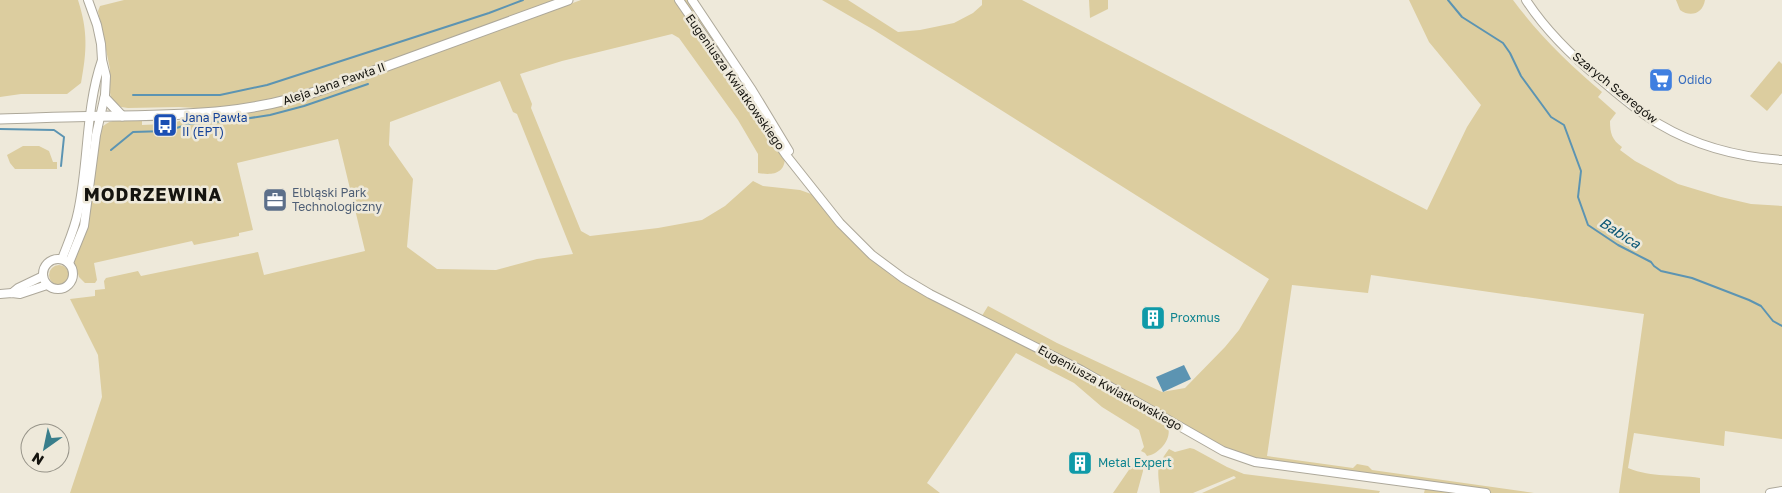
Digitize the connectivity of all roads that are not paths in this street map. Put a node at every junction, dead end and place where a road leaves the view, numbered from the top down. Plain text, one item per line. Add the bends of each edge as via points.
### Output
1 (88, 0) edge
2 (568, 0) edge
3 (679, 0) edge
4 (692, 0) edge
5 (1526, 0) edge
6 (102, 60) junction
7 (105, 98) junction
8 (90, 116) junction
9 (102, 116) junction
10 (122, 116) junction
11 (0, 118) edge
12 (1782, 160) edge
13 (792, 162) junction
14 (65, 261) junction
15 (43, 276) junction
16 (47, 285) junction
17 (12, 293) junction
18 (0, 294) edge
19 (1782, 491) edge
20 (1486, 493) edge
21 (1770, 493) edge

1 - 6 street via 97,25
2 - 10 street, Aleja Jana Pawła II via 300,98 231,111
3 - 13 street, Eugeniusza Kwiatkowskiego
4 - 13 street, Eugeniusza Kwiatkowskiego via 752,90 790,152
5 - 12 street, Szarych Szeregów via 1572,55 1654,121 1687,138 1730,153
6 - 7 street via 106,76
6 - 8 street
7 - 9 street
7 - 10 street
8 - 9 street, Aleja Jana Pawła II
8 - 11 street, Aleja Jana Pawła II
8 - 14 street via 79,209
9 - 10 street, Aleja Jana Pawła II
9 - 14 street via 96,135 84,226
13 - 20 street, Eugeniusza Kwiatkowskiego via 852,236 903,278 1080,370 1223,451 1255,462
14 - 15 street via 57,258 48,263
14 - 16 street via 72,267 74,277 68,286 57,290
15 - 16 street
15 - 17 street
16 - 17 street via 20,294
17 - 18 street
19 - 21 street

